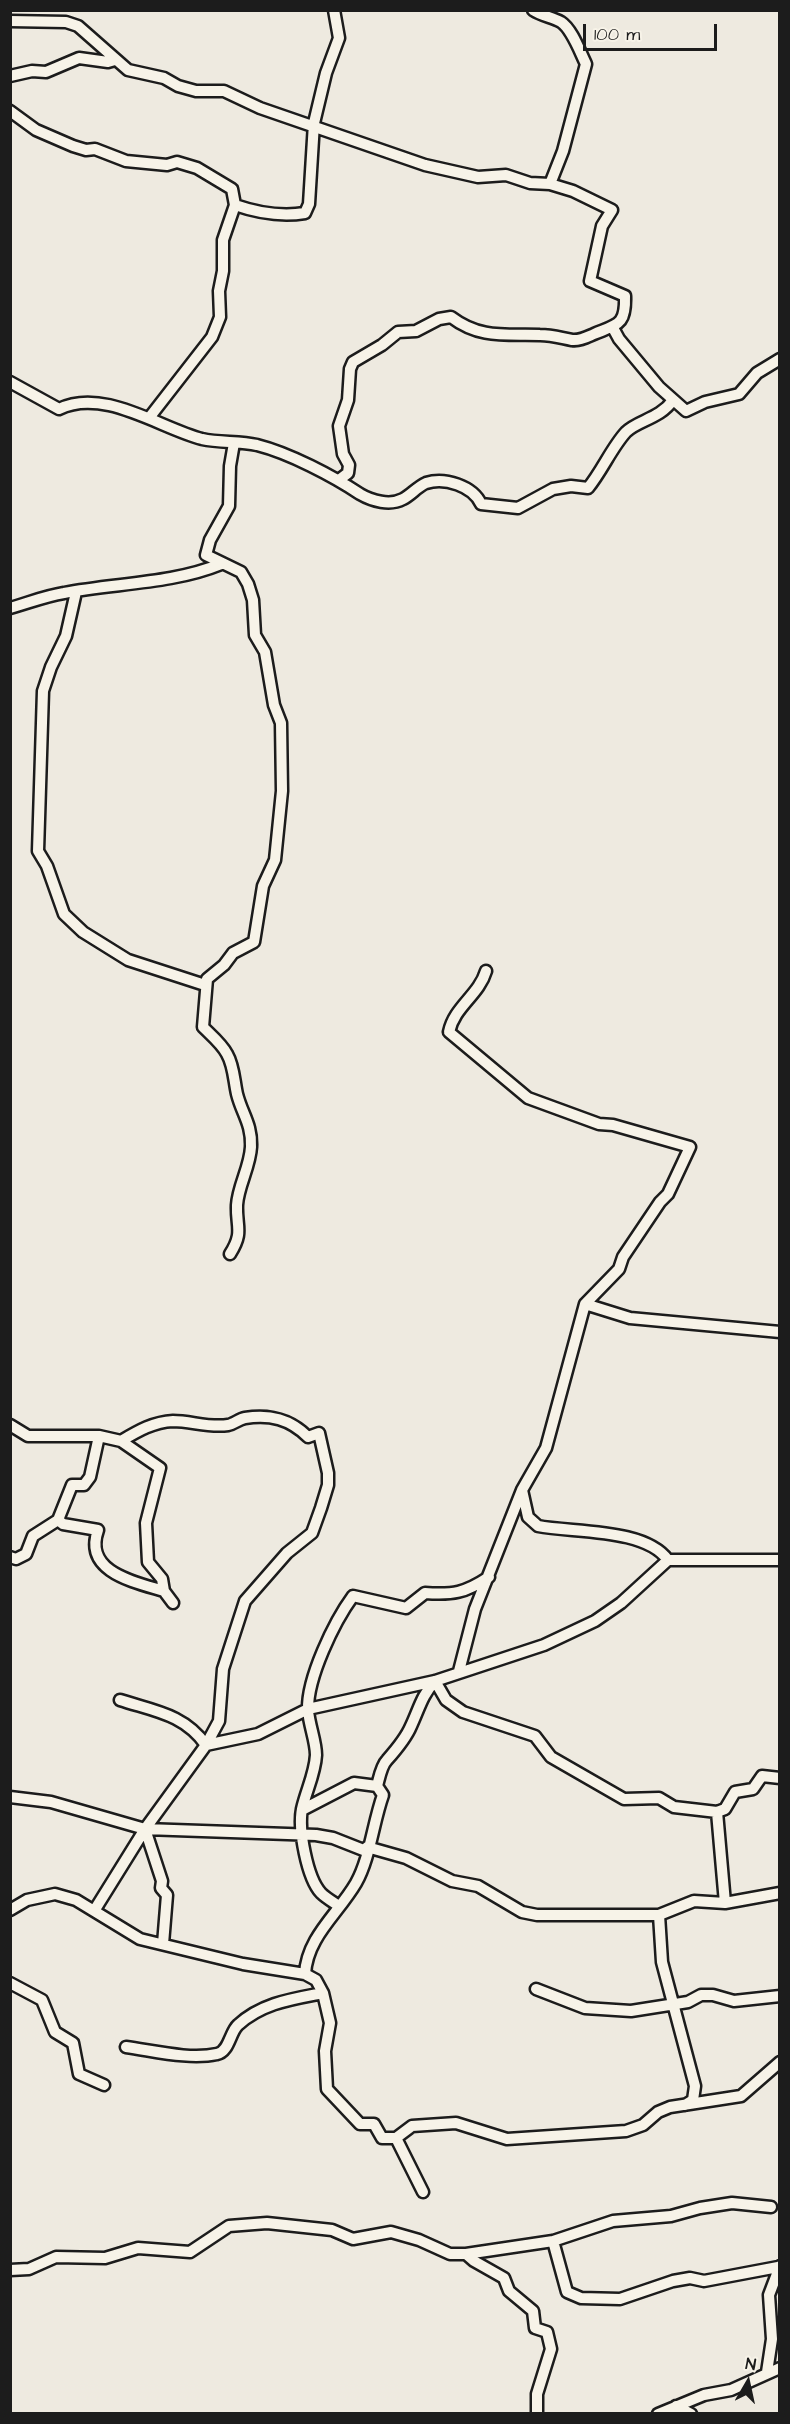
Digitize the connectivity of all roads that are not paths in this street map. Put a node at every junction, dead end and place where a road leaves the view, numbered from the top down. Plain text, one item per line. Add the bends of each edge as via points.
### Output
1 (334, 10) edge
2 (533, 10) edge
3 (10, 21) edge
4 (115, 60) junction
5 (10, 76) edge
6 (10, 111) edge
7 (314, 125) junction
8 (550, 184) junction
9 (235, 205) junction
10 (613, 328) junction
11 (780, 353) edge
12 (780, 358) edge
13 (10, 382) edge
14 (674, 400) junction
15 (149, 418) junction
16 (234, 443) junction
17 (339, 480) junction
18 (221, 564) junction
19 (76, 592) junction
20 (10, 608) edge
21 (486, 971) dead end
22 (205, 985) junction
23 (230, 1254) dead end
24 (585, 1304) junction
25 (778, 1330) edge
26 (10, 1425) edge
27 (99, 1436) junction
28 (121, 1441) junction
29 (522, 1490) junction
30 (58, 1520) junction
31 (10, 1557) edge
32 (668, 1560) junction
33 (780, 1560) edge
34 (489, 1577) junction
35 (164, 1591) junction
36 (173, 1604) dead end
37 (459, 1671) junction
38 (435, 1680) junction
39 (120, 1700) dead end
40 (308, 1709) junction
41 (206, 1745) junction
42 (780, 1778) edge
43 (377, 1786) junction
44 (10, 1797) edge
45 (302, 1810) junction
46 (717, 1812) junction
47 (145, 1829) junction
48 (302, 1836) junction
49 (367, 1849) junction
50 (780, 1893) edge
51 (724, 1903) junction
52 (339, 1906) junction
53 (10, 1910) edge
54 (94, 1911) junction
55 (659, 1915) junction
56 (163, 1944) junction
57 (305, 1974) junction
58 (10, 1983) edge
59 (536, 1989) dead end
60 (323, 1994) junction
61 (780, 1995) edge
62 (675, 2005) junction
63 (126, 2047) dead end
64 (780, 2062) edge
65 (104, 2085) dead end
66 (685, 2105) junction
67 (396, 2138) junction
68 (423, 2192) dead end
69 (771, 2207) dead end
70 (553, 2241) junction
71 (466, 2254) junction
72 (779, 2267) edge
73 (10, 2270) edge
74 (780, 2368) edge
75 (767, 2372) junction
76 (676, 2406) junction
77 (537, 2414) edge
78 (658, 2414) edge
79 (691, 2414) edge

1 - 7 street via 339,38
2 - 8 street via 563,23 586,64 567,139
3 - 4 street via 66,22 78,27
4 - 5 street via 79,58 46,72
4 - 7 street via 129,70 196,91 224,91 260,108
6 - 9 street via 36,130 86,150 95,149 126,161 167,165 177,162 197,168 232,189
7 - 8 street via 382,153 425,165 478,177 506,175 530,183
7 - 9 street via 312,189 304,213 268,214
8 - 10 street via 612,210 602,226 590,281 625,296 621,321
9 - 15 street via 223,240 220,317 212,337
10 - 14 street via 659,387
10 - 17 street via 572,340 558,335 470,331 451,317 416,331 398,332 353,362 350,369 350,393 339,426 343,454 349,465 348,473
11 - 12 street
12 - 14 street via 757,373 739,394 686,411
13 - 15 street via 59,409 82,403 123,408
14 - 17 street via 647,422 627,431 588,488 553,489 518,508 481,504 467,487 441,482 427,483 402,500 386,503 366,498
15 - 16 street via 204,439
16 - 17 street via 257,445
16 - 18 street via 229,506 206,555
18 - 19 street
18 - 22 street via 241,572 253,600 255,635 268,661 274,705 281,723 282,791 275,860 263,886 254,942 233,953
19 - 20 street
19 - 22 street via 66,636 43,691 38,851 64,914 83,932 128,960
21 - 24 street via 482,985 451,1020 449,1032 470,1051 528,1098 599,1124 690,1147 669,1194 623,1257 619,1269
22 - 23 street via 203,1027 227,1052 250,1137 237,1206 240,1227
24 - 25 street via 630,1318
24 - 29 street via 546,1448
26 - 27 street via 28,1436
27 - 28 street
27 - 30 street via 90,1477 84,1485 72,1485
28 - 35 street via 160,1468 146,1523 148,1562 162,1579
28 - 41 street via 149,1425 174,1421 230,1425 243,1418 275,1416 308,1437 319,1433 328,1485 312,1533 287,1552 245,1601 222,1669 219,1721
29 - 32 street via 528,1517 538,1526 624,1537 653,1547
29 - 34 street
30 - 31 street via 33,1536 26,1554 16,1559
30 - 35 street via 98,1530 93,1544 95,1553 118,1577
32 - 33 street
32 - 37 street via 595,1621 544,1645
34 - 37 street via 475,1609
34 - 40 street via 469,1590 425,1593 406,1608 353,1596 338,1616 318,1664
35 - 36 street
37 - 38 street
38 - 40 street
38 - 43 street via 423,1694 406,1736 386,1760
38 - 46 street via 446,1700 463,1712 535,1736 551,1757 624,1799 659,1798 674,1806
39 - 41 street via 176,1717 195,1730
40 - 41 street via 258,1734
40 - 45 street via 316,1755
41 - 47 street
42 - 46 street via 762,1776 753,1789 735,1792 725,1809
43 - 45 street via 354,1784
43 - 49 street via 383,1795
44 - 47 street via 51,1802
45 - 48 street
46 - 51 street
47 - 48 street
47 - 54 street
47 - 56 street via 161,1888 167,1894
48 - 49 street via 333,1838
48 - 52 street via 315,1884
49 - 52 street via 356,1883
49 - 55 street via 406,1858 452,1881 478,1886 522,1912
50 - 51 street
51 - 55 street via 694,1901
52 - 57 street via 316,1937
53 - 54 street via 27,1900 55,1894
54 - 56 street via 140,1939
55 - 62 street via 662,1962
56 - 57 street via 243,1964
57 - 60 street via 316,1980
58 - 65 street via 42,2000 55,2032 73,2043 80,2074
59 - 62 street via 585,2008 631,2011
60 - 63 street via 252,2012 216,2055 193,2057
60 - 67 street via 330,2023 325,2051 327,2089 360,2124 374,2124 382,2138
61 - 62 street via 734,2001 701,1995
62 - 66 street via 695,2086 693,2100
64 - 66 street via 741,2096
66 - 67 street via 657,2112 644,2125 626,2131 507,2139 456,2124 412,2126
67 - 68 street
69 - 70 street via 732,2203 671,2216 613,2221
70 - 71 street
70 - 72 street via 567,2292 581,2298 620,2299 690,2277 704,2281
71 - 73 street via 450,2254 391,2232 353,2239 332,2230 267,2223 229,2226 190,2252 138,2248 105,2258 56,2257 29,2269
71 - 77 street via 504,2278 509,2291 532,2311 535,2328 547,2332 550,2349 537,2394
72 - 75 street via 769,2295 772,2340
74 - 75 street
75 - 76 street via 731,2390
76 - 78 street
76 - 79 street

